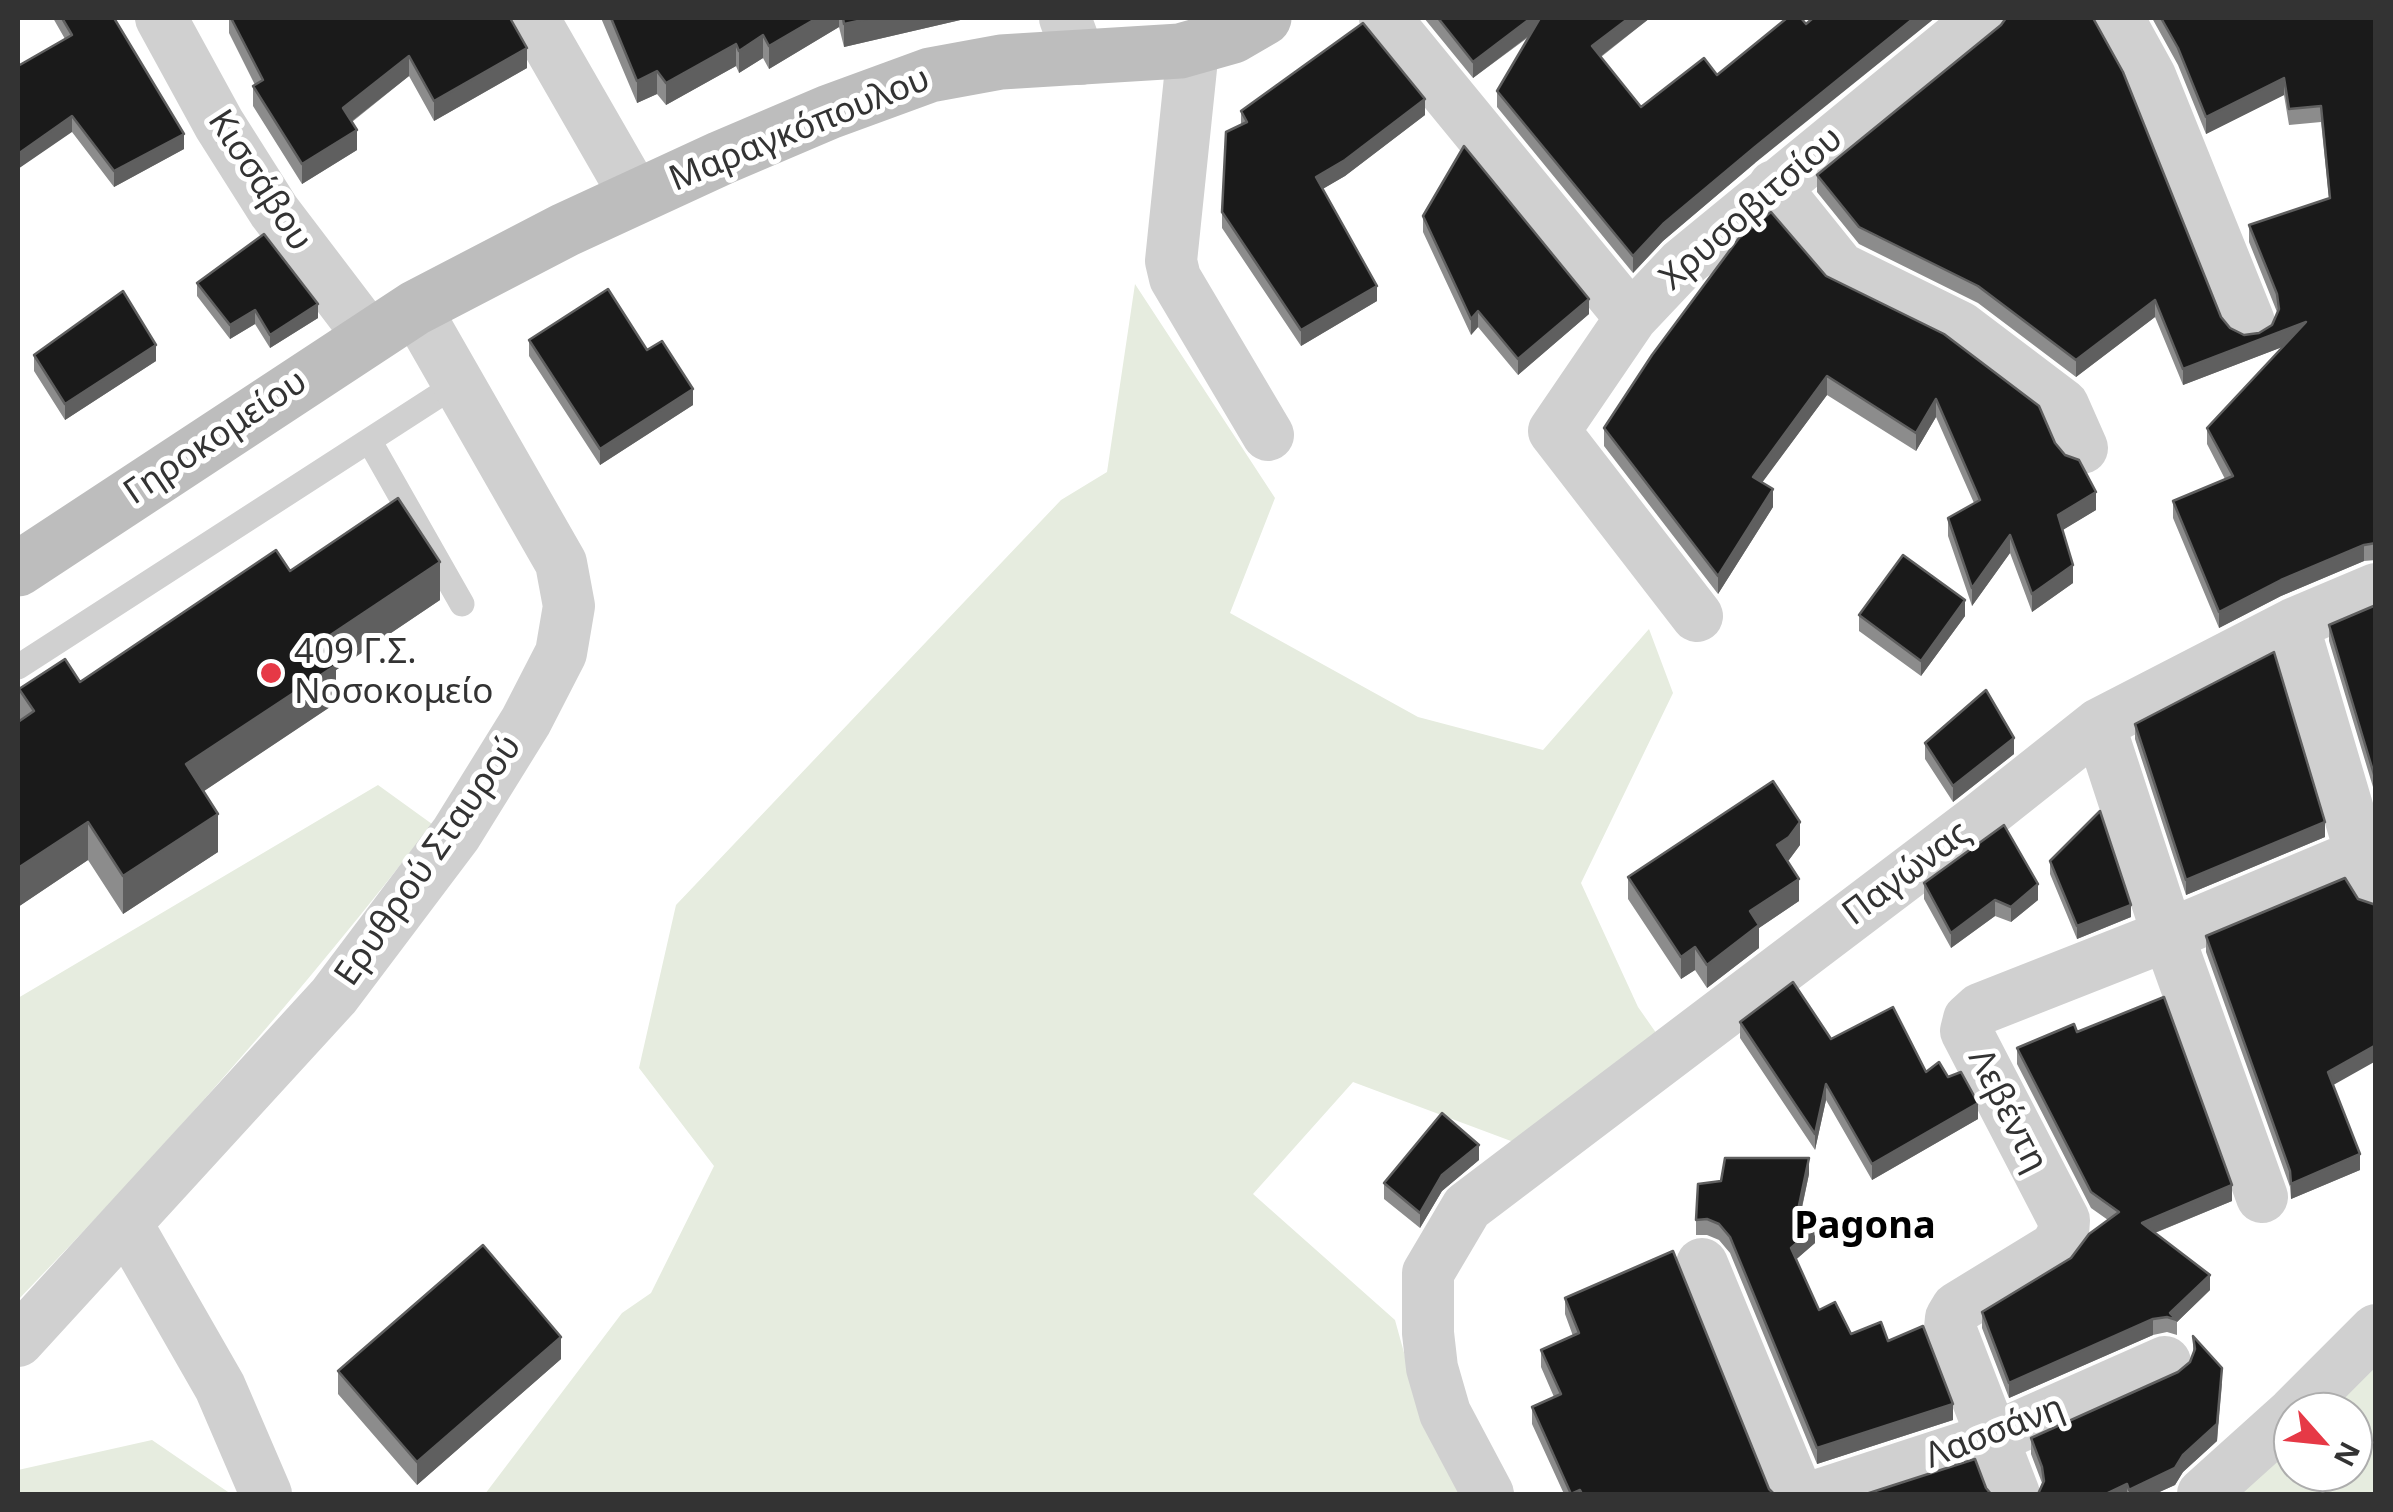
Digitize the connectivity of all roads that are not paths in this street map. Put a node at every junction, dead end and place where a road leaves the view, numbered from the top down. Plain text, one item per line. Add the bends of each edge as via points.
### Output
1 (161, 18) edge
2 (533, 18) edge
3 (1264, 18) edge
4 (1385, 18) edge
5 (1982, 18) edge
6 (2118, 18) edge
7 (1072, 38) edge
8 (1192, 49) junction
9 (1774, 186) junction
10 (636, 197) junction
11 (1631, 318) junction
12 (392, 322) junction
13 (2249, 322) dead end
14 (458, 383) junction
15 (1268, 435) dead end
16 (370, 442) junction
17 (2082, 448) dead end
18 (18, 569) edge
19 (2376, 588) edge
20 (462, 604) dead end
21 (1698, 616) dead end
22 (2292, 624) junction
23 (18, 667) edge
24 (2099, 724) junction
25 (2368, 873) edge
26 (2168, 936) junction
27 (2262, 1197) dead end
28 (126, 1223) junction
29 (1702, 1264) dead end
30 (2376, 1330) edge
31 (18, 1341) edge
32 (2165, 1362) dead end
33 (2313, 1392) edge
34 (2273, 1430) edge
35 (1991, 1439) junction
36 (266, 1494) edge
37 (1488, 1494) edge
38 (1797, 1494) edge
39 (1822, 1494) edge
40 (2014, 1494) edge
41 (2203, 1494) edge

1 - 12 street, Κισσάβου via 274,211
2 - 10 street
3 - 8 main road, Μαραγκόπουλου
4 - 11 street
5 - 9 street, Χρυσοβιτσίου
6 - 13 street via 2150,76
7 - 8 main road, Μαραγκόπουλου
7 - 10 main road, Μαραγκόπουλου via 1001,62 930,75 782,130
8 - 15 street via 1171,261
9 - 11 street, Χρυσοβιτσίου via 1682,264
9 - 17 street via 1840,268 1960,327 2064,404
10 - 12 main road, Μαραγκόπουλου
11 - 21 street, Χρυσοβιτσίου via 1554,432
12 - 14 street, Ερυθρού Σταυρού
12 - 18 main road, Γηροκομείου
14 - 16 lane
14 - 28 street, Ερυθρού Σταυρού via 561,563 569,619 561,653 501,763 407,903 334,996
16 - 20 lane
16 - 23 lane
19 - 22 street, Παγώνας
22 - 24 street, Παγώνας
22 - 25 street
24 - 26 street
24 - 37 street, Παγώνας via 1467,1207 1428,1273 1428,1333 1444,1412
25 - 26 street, Λεβέντη
26 - 27 street
26 - 35 street, Λεβέντη via 1969,1019 1966,1031 2064,1220 2055,1248 1951,1318
28 - 31 street, Ερυθρού Σταυρού
28 - 36 street via 212,1371
29 - 38 street
30 - 33 street
32 - 35 street, Λασσάνη
34 - 41 street
35 - 39 street, Λασσάνη
35 - 40 street, Λεβέντη

